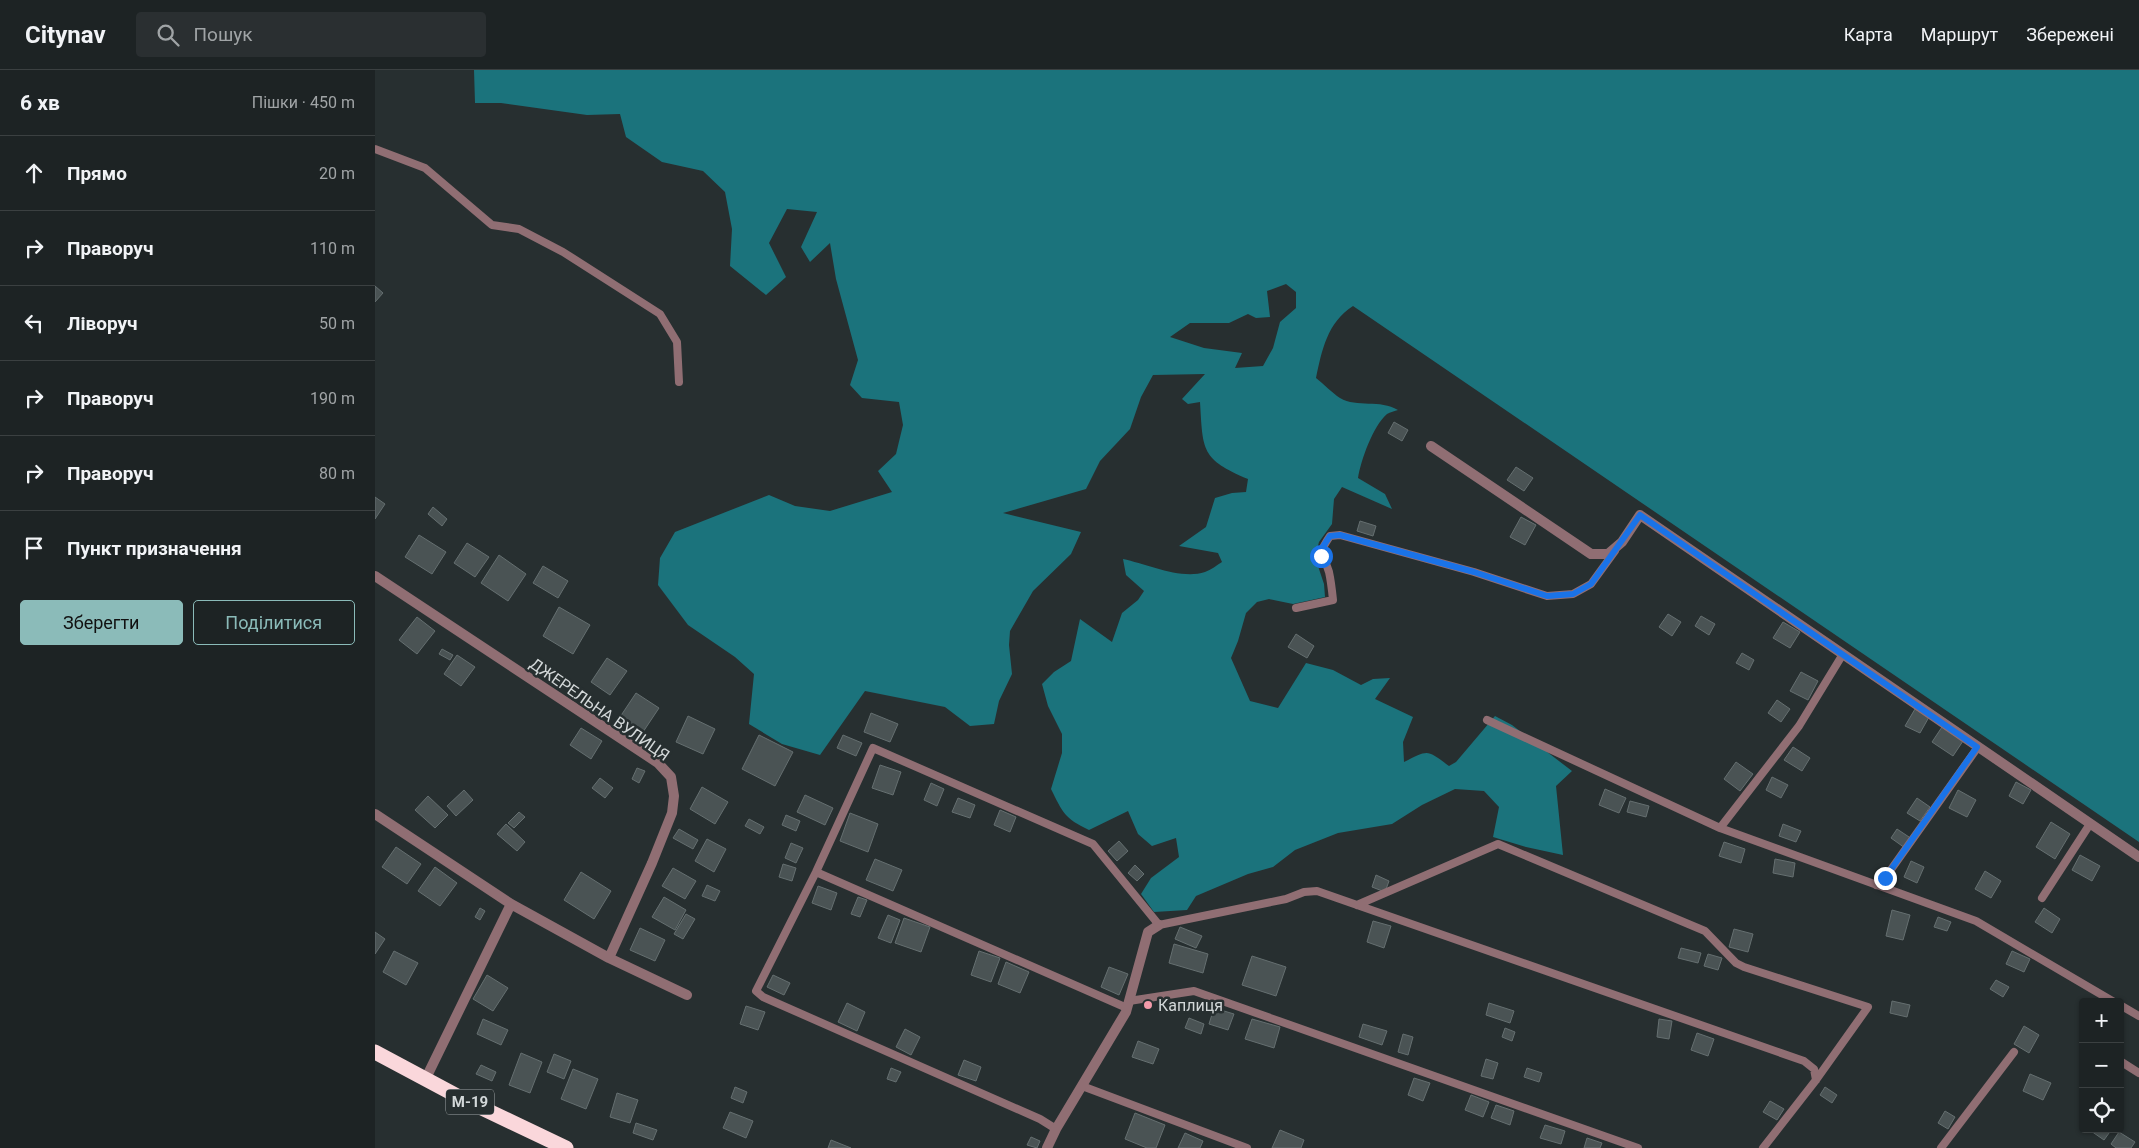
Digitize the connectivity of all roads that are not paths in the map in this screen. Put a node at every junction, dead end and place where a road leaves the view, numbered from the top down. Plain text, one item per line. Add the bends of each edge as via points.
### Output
1 (375, 149) edge
2 (679, 382) dead end
3 (1431, 446) dead end
4 (1621, 542) junction
5 (375, 576) edge
6 (1295, 608) dead end
7 (1843, 654) junction
8 (1487, 720) dead end
9 (1977, 747) junction
10 (375, 814) edge
11 (2090, 824) junction
12 (1720, 828) junction
13 (2139, 857) edge
14 (816, 872) junction
15 (1876, 884) junction
16 (2042, 898) dead end
17 (511, 904) junction
18 (1357, 905) junction
19 (1159, 925) junction
20 (609, 958) junction
21 (687, 995) dead end
22 (2107, 998) edge
23 (1128, 1005) junction
24 (2124, 1007) edge
25 (2139, 1016) edge
26 (375, 1052) edge
27 (2013, 1052) dead end
28 (2124, 1064) edge
29 (2139, 1073) edge
30 (426, 1078) junction
31 (1816, 1080) junction
32 (1082, 1086) junction
33 (1056, 1129) junction
34 (566, 1148) edge
35 (1047, 1148) edge
36 (1247, 1148) edge
37 (1637, 1148) edge
38 (1763, 1148) edge
39 (1941, 1148) edge

1 - 2 lane via 425,168 492,225 519,229 563,252 660,314 677,342
3 - 4 street via 1591,554 1608,554
4 - 6 lane via 1591,584 1573,594 1547,596 1474,572 1340,535 1330,536 1321,556 1328,571 1333,600
4 - 7 street via 1640,515
5 - 20 street, ДЖЕРЕЛЬНА ВУЛИЦЯ via 658,763 671,777 672,813
7 - 9 street
7 - 12 lane via 1799,726
8 - 12 lane
9 - 11 street
9 - 15 lane via 1885,878
10 - 17 street
11 - 13 street
11 - 16 lane
12 - 15 lane
14 - 19 lane via 873,748 1093,844
14 - 23 lane
14 - 33 lane via 757,991 763,997 1040,1119
15 - 22 lane via 1976,921
17 - 20 street
17 - 30 street
18 - 19 lane via 1317,891 1304,892 1286,899
18 - 31 lane via 1804,1061 1814,1069
18 - 31 lane via 1498,844 1705,931 1744,967 1868,1007
19 - 23 street via 1147,932
20 - 21 street
23 - 32 street
23 - 37 lane via 1194,991
24 - 25 lane
26 - 30 highway, М-19
27 - 39 lane
28 - 29 lane
30 - 34 highway, М-19
31 - 38 lane
32 - 33 street
32 - 36 lane
33 - 35 street

